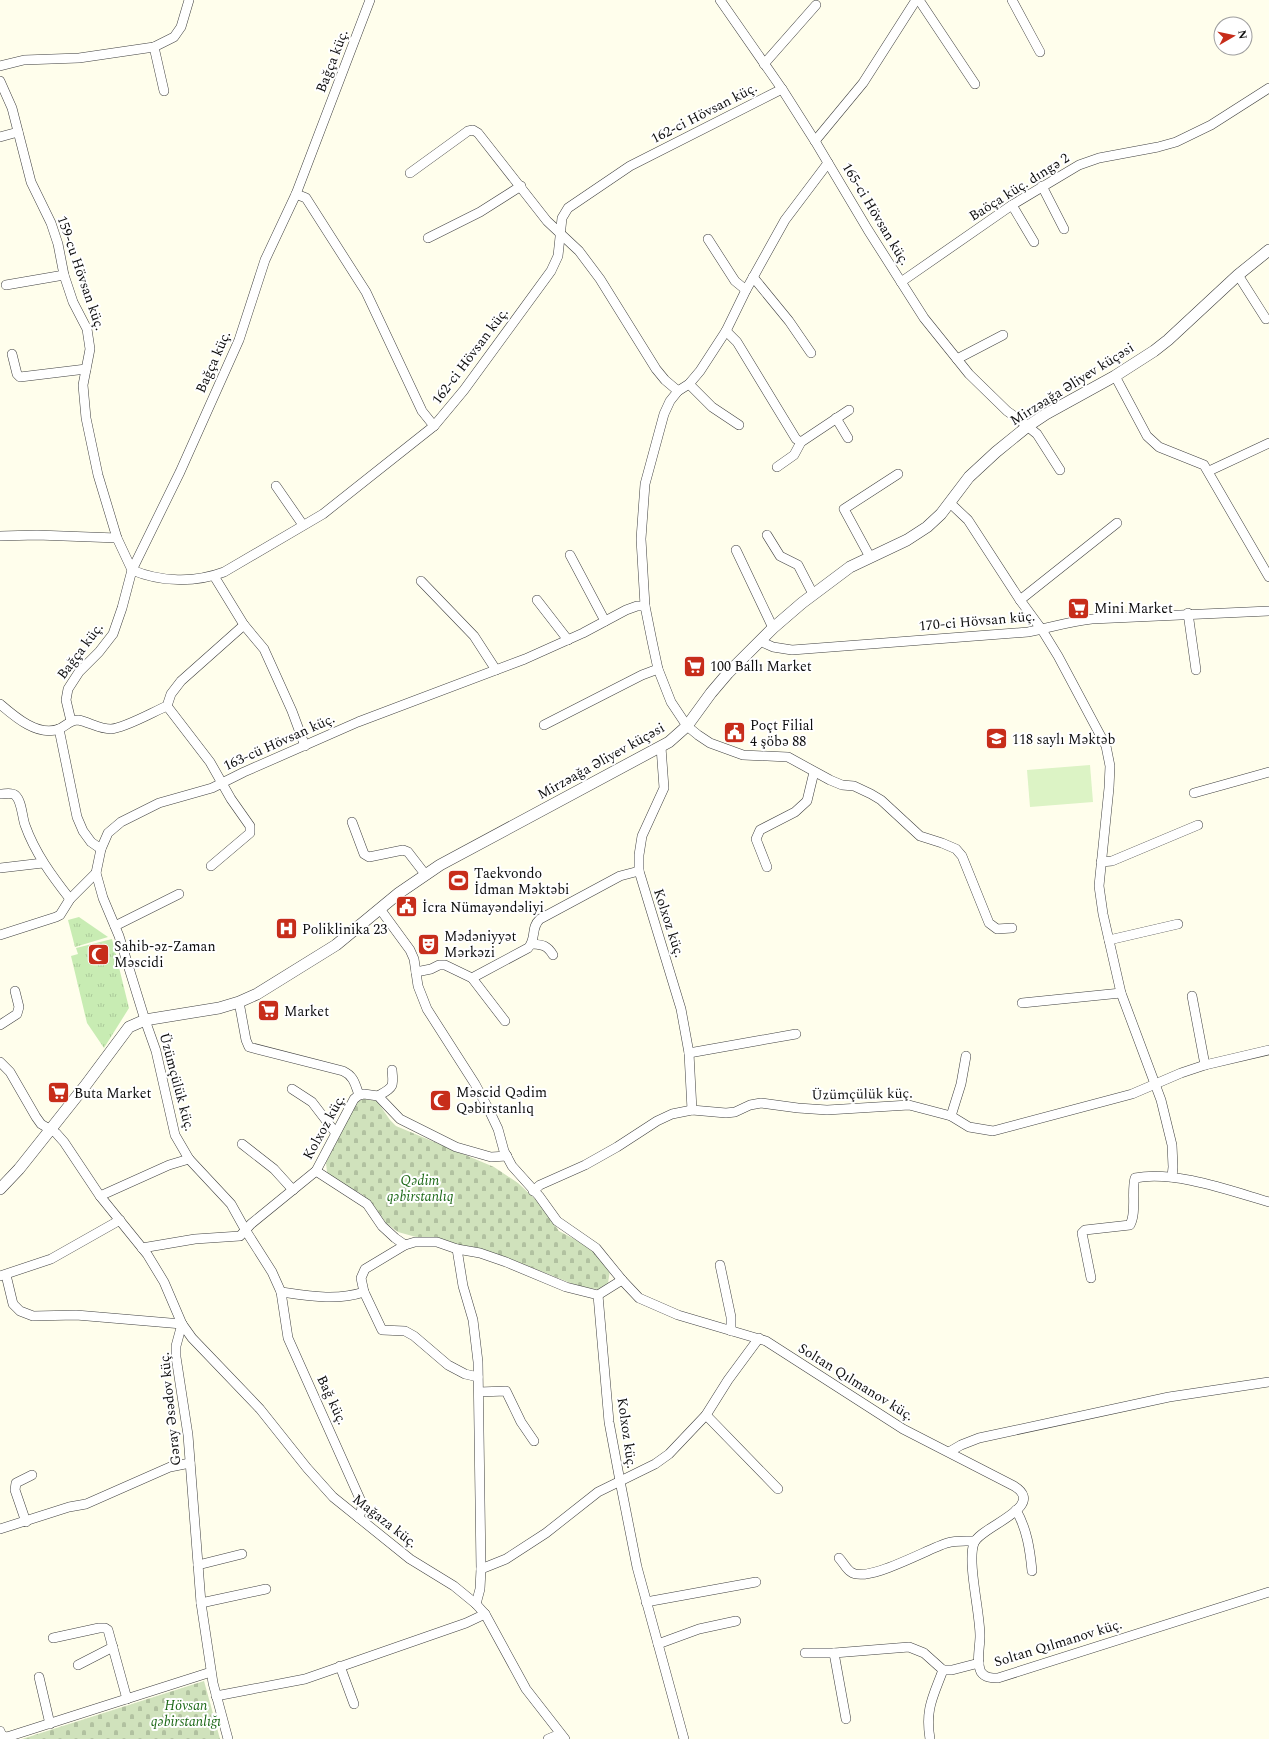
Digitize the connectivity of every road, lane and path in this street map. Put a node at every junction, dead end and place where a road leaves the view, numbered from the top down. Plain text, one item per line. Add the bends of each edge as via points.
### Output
1 (189, 0) edge
2 (370, 0) edge
3 (720, 0) edge
4 (917, 0) edge
5 (1012, 0) edge
6 (816, 4) dead end
7 (154, 47) junction
8 (1040, 52) dead end
9 (764, 64) junction
10 (0, 66) edge
11 (0, 81) edge
12 (975, 84) dead end
13 (1269, 88) edge
14 (782, 89) junction
15 (164, 91) dead end
16 (18, 132) junction
17 (0, 137) edge
18 (816, 141) junction
19 (828, 163) junction
20 (410, 173) dead end
21 (521, 186) junction
22 (1042, 186) junction
23 (296, 194) junction
24 (1012, 205) junction
25 (1064, 229) dead end
26 (560, 234) junction
27 (428, 238) dead end
28 (708, 239) dead end
29 (1034, 242) dead end
30 (1269, 250) edge
31 (64, 275) junction
32 (1238, 275) junction
33 (753, 277) junction
34 (901, 282) junction
35 (6, 285) dead end
36 (746, 290) junction
37 (1266, 319) dead end
38 (726, 331) junction
39 (1003, 335) dead end
40 (811, 353) dead end
41 (12, 354) dead end
42 (957, 359) junction
43 (86, 369) junction
44 (1115, 376) junction
45 (688, 384) junction
46 (678, 390) junction
47 (849, 410) dead end
48 (836, 418) junction
49 (739, 425) dead end
50 (434, 426) junction
51 (1028, 426) junction
52 (848, 438) dead end
53 (801, 442) junction
54 (1269, 443) edge
55 (777, 467) dead end
56 (1060, 470) dead end
57 (1209, 471) junction
58 (898, 474) dead end
59 (276, 486) dead end
60 (950, 503) junction
61 (1117, 523) dead end
62 (303, 526) junction
63 (767, 535) dead end
64 (0, 536) edge
65 (117, 538) junction
66 (736, 550) dead end
67 (570, 555) dead end
68 (870, 557) junction
69 (132, 570) junction
70 (214, 576) junction
71 (1269, 577) edge
72 (421, 581) dead end
73 (813, 594) junction
74 (537, 600) dead end
75 (1020, 600) junction
76 (646, 606) junction
77 (1269, 611) edge
78 (1188, 613) junction
79 (605, 621) junction
80 (244, 625) junction
81 (773, 628) junction
82 (1042, 630) junction
83 (568, 640) junction
84 (760, 641) junction
85 (658, 669) junction
86 (496, 670) junction
87 (1196, 670) dead end
88 (0, 704) edge
89 (167, 706) junction
90 (71, 721) junction
91 (544, 724) dead end
92 (687, 726) junction
93 (59, 729) junction
94 (305, 746) junction
95 (661, 747) junction
96 (814, 772) junction
97 (1269, 772) edge
98 (223, 783) junction
99 (1194, 793) dead end
100 (0, 794) edge
101 (352, 822) dead end
102 (1198, 825) dead end
103 (101, 849) junction
104 (1101, 862) junction
105 (43, 863) junction
106 (211, 866) dead end
107 (767, 867) dead end
108 (0, 868) edge
109 (639, 871) junction
110 (96, 873) junction
111 (425, 874) junction
112 (179, 894) dead end
113 (70, 899) junction
114 (380, 909) junction
115 (1178, 924) dead end
116 (115, 926) junction
117 (1012, 928) dead end
118 (0, 935) edge
119 (1109, 940) junction
120 (532, 944) junction
121 (552, 955) dead end
122 (416, 972) junction
123 (472, 978) junction
124 (15, 991) dead end
125 (1121, 993) junction
126 (1192, 996) dead end
127 (239, 1002) junction
128 (1022, 1003) dead end
129 (145, 1020) junction
130 (505, 1021) dead end
131 (0, 1026) edge
132 (796, 1034) dead end
133 (1269, 1050) edge
134 (689, 1053) junction
135 (966, 1056) dead end
136 (0, 1062) edge
137 (1205, 1065) junction
138 (392, 1070) dead end
139 (1155, 1085) junction
140 (292, 1089) dead end
141 (359, 1095) junction
142 (378, 1096) junction
143 (692, 1110) junction
144 (951, 1116) junction
145 (50, 1129) junction
146 (336, 1132) junction
147 (242, 1144) dead end
148 (507, 1156) junction
149 (188, 1158) junction
150 (316, 1171) junction
151 (1172, 1177) junction
152 (0, 1189) edge
153 (293, 1190) junction
154 (533, 1191) junction
155 (100, 1196) junction
156 (1269, 1202) edge
157 (120, 1220) junction
158 (246, 1231) junction
159 (406, 1245) junction
160 (142, 1248) junction
161 (457, 1249) junction
162 (720, 1265) dead end
163 (3, 1276) edge
164 (1090, 1278) dead end
165 (622, 1280) junction
166 (281, 1292) junction
167 (364, 1292) junction
168 (598, 1295) junction
169 (182, 1324) junction
170 (731, 1331) junction
171 (759, 1338) junction
172 (478, 1377) junction
173 (1269, 1382) edge
174 (479, 1392) junction
175 (706, 1415) junction
176 (534, 1441) dead end
177 (949, 1452) junction
178 (190, 1463) junction
179 (32, 1474) dead end
180 (620, 1481) junction
181 (778, 1489) dead end
182 (1016, 1510) junction
183 (359, 1518) junction
184 (26, 1522) junction
185 (0, 1529) edge
186 (975, 1541) junction
187 (242, 1554) dead end
188 (839, 1558) dead end
189 (198, 1564) junction
190 (482, 1570) junction
191 (1032, 1571) dead end
192 (756, 1582) dead end
193 (266, 1589) dead end
194 (1269, 1592) edge
195 (646, 1602) junction
196 (201, 1603) junction
197 (476, 1604) junction
198 (485, 1614) junction
199 (736, 1621) dead end
200 (53, 1638) dead end
201 (658, 1644) junction
202 (113, 1647) junction
203 (834, 1652) junction
204 (805, 1653) dead end
205 (979, 1663) junction
206 (78, 1666) dead end
207 (340, 1666) junction
208 (943, 1670) junction
209 (211, 1672) junction
210 (39, 1677) dead end
211 (216, 1696) junction
212 (127, 1699) junction
213 (354, 1704) dead end
214 (846, 1719) dead end
215 (50, 1724) junction
216 (0, 1731) edge
217 (563, 1736) edge
218 (228, 1739) edge
219 (548, 1739) edge
220 (684, 1739) edge
221 (930, 1739) edge

1 - 7 street via 185,18 178,32 174,37
2 - 23 street, Bağça küç.
3 - 9 street, 165-ci Hövsan küç.
4 - 12 street
4 - 18 street via 863,83
5 - 8 street
6 - 9 street
7 - 10 street via 79,58 24,60
7 - 15 street
9 - 14 street, 165-ci Hövsan küç.
11 - 16 street, 159-cu Hövsan küç. via 12,108
13 - 22 street, Baöça küç. dıngə 2 via 1211,125 1176,142 1099,158 1079,165
14 - 18 street, 165-ci Hövsan küç.
14 - 26 street, 162-ci Hövsan küç. via 630,166 568,208 562,218
16 - 17 street
16 - 31 street, 159-cu Hövsan küç. via 31,182 58,244
18 - 19 street, 165-ci Hövsan küç.
19 - 33 street via 785,220
19 - 34 street, 165-ci Hövsan küç.
20 - 21 street via 473,130 478,132
21 - 26 street
21 - 27 street via 480,212
22 - 24 street, Baöça küç. dıngə 2
22 - 25 street
23 - 50 street via 306,198 366,292 422,410
23 - 69 street, Bağça küç. via 265,260 239,340 180,472
24 - 29 street
24 - 34 street, Baöça küç. dıngə 2
26 - 46 street via 578,250 600,279 656,369
26 - 50 street, 162-ci Hövsan küç. via 558,256 551,271 464,390
28 - 36 street via 734,280
30 - 32 street, Mirzəağa Əliyev küçəsi
31 - 35 street
31 - 43 street, 159-cu Hövsan küç. via 73,302 87,329 90,349
32 - 37 street
32 - 44 street, Mirzəağa Əliyev küçəsi via 1168,340
33 - 36 street
33 - 40 street
34 - 42 street, 165-ci Hövsan küç. via 924,318
36 - 38 street
38 - 45 street via 700,371
38 - 53 street via 737,342 796,439
39 - 42 street
41 - 43 street via 17,374 20,376
42 - 51 street, 165-ci Hövsan küç. via 1007,411
43 - 65 street, 159-cu Hövsan küç. via 83,385 86,418 98,475
44 - 51 street, Mirzəağa Əliyev küçəsi
44 - 57 street via 1153,443 1199,462
45 - 46 street
45 - 49 street via 712,407
46 - 76 street via 664,414 645,484 641,539
47 - 48 street
48 - 52 street
48 - 53 street
50 - 62 street, 162-ci Hövsan küç. via 323,514
51 - 56 street, 165-ci Hövsan küç. via 1037,434
51 - 60 street, Mirzəağa Əliyev küçəsi via 969,477
53 - 55 street via 794,455
54 - 57 street
57 - 71 street
58 - 68 street via 844,509
59 - 62 street
60 - 68 street, Mirzəağa Əliyev küçəsi via 920,532
60 - 75 street via 968,520
61 - 75 street
62 - 70 street, 162-ci Hövsan küç.
63 - 73 street via 780,556 798,565
64 - 65 street
65 - 69 street, 159-cu Hövsan küç.
66 - 81 street
67 - 79 street
68 - 73 street, Mirzəağa Əliyev küçəsi
69 - 70 street, 162-ci Hövsan küç. via 147,576 181,580
69 - 90 street, Bağça küç. via 113,634 79,672 68,690 66,700
70 - 80 street
72 - 86 street via 474,636
73 - 81 street, Mirzəağa Əliyev küçəsi
74 - 83 street
75 - 82 street
76 - 79 street, 163-cü Hövsan küç. via 626,610
76 - 85 street
77 - 78 street, 170-ci Hövsan küç.
78 - 82 street, 170-ci Hövsan küç. via 1077,620
78 - 87 street
79 - 83 street, 163-cü Hövsan küç.
80 - 89 street via 181,681 171,694
80 - 94 street via 264,650
81 - 84 street, Mirzəağa Əliyev küçəsi
82 - 84 street, 170-ci Hövsan küç. via 792,650 773,647
82 - 104 street via 1106,746 1110,766
83 - 86 street, 163-cü Hövsan küç.
84 - 92 street, Mirzəağa Əliyev küçəsi via 721,681
85 - 91 street
85 - 92 street via 671,702
86 - 94 street, 163-cü Hövsan küç. via 358,722
88 - 93 street via 18,719 42,730
89 - 90 street via 111,729 78,720
89 - 98 street
90 - 93 street
92 - 95 street, Mirzəağa Əliyev küçəsi
92 - 96 street via 710,743 743,755 788,757
93 - 103 street via 82,831
94 - 98 street, 163-cü Hövsan küç.
95 - 109 street, Kolxoz küç. via 664,788 642,836
95 - 111 street, Mirzəağa Əliyev küçəsi
96 - 107 street via 807,801 795,812 760,830 756,839
96 - 117 street via 842,785 854,786 871,794 920,836 956,849 962,856 989,923 997,929
97 - 99 street
98 - 103 street, 163-cü Hövsan küç. via 196,794 159,802 142,810 121,822 108,834
98 - 106 street via 250,826 250,833
100 - 105 street via 15,795 24,824
101 - 111 street via 364,854 369,857 403,850 408,852
102 - 104 street via 1112,861
103 - 110 street, 163-cü Hövsan küç.
104 - 119 street via 1099,886
105 - 108 street
105 - 113 street
109 - 120 street via 620,876 540,919 535,924
109 - 134 street, Kolxoz küç. via 681,1008
110 - 113 street
110 - 116 street, 163-cü Hövsan küç.
111 - 114 street, Mirzəağa Əliyev küçəsi
112 - 116 street
113 - 118 street via 64,910 56,917
114 - 122 street, Soltan Qılmanov küç. via 410,950
114 - 127 street, Mirzəağa Əliyev küçəsi via 336,945
115 - 119 street
116 - 129 street, 163-cü Hövsan küç.
119 - 125 street
120 - 121 street via 544,945
120 - 123 street
122 - 123 street via 445,965
122 - 148 street, Soltan Qılmanov küç. via 418,986 427,1009 490,1110
123 - 130 street
124 - 131 street via 19,1007 17,1014
125 - 128 street
125 - 139 street
126 - 137 street
127 - 129 street, Mirzəağa Əliyev küçəsi via 219,1008
127 - 141 street via 249,1046 343,1070 351,1074
129 - 145 street, Mirzəağa Əliyev küçəsi via 124,1031 85,1086
129 - 149 street, Üzümçülük küç. via 156,1051 175,1135
132 - 134 street
133 - 137 street, Üzümçülük küç.
134 - 143 street, Kolxoz küç.
135 - 144 street
136 - 145 street via 10,1072 41,1124
137 - 139 street, Üzümçülük küç. via 1166,1078
138 - 142 street via 393,1084
139 - 144 street, Üzümçülük küç. via 1132,1094 993,1131 969,1128
139 - 151 street via 1172,1145
140 - 146 street via 312,1102
141 - 142 street, Kolxoz küç.
141 - 146 street, Kolxoz küç. via 354,1099
142 - 148 street via 400,1119 450,1144 491,1158
143 - 144 street, Üzümçülük küç. via 730,1112 761,1103 827,1110 909,1105
143 - 154 street, Üzümçülük küç. via 657,1120 617,1148 540,1185
145 - 152 street, Mirzəağa Əliyev küçəsi
145 - 155 street via 64,1142
146 - 150 street, Kolxoz küç.
147 - 153 street via 274,1169
148 - 154 street, Soltan Qılmanov küç.
149 - 155 street
149 - 158 street, Üzümçülük küç. via 231,1204
150 - 153 street, Kolxoz küç.
150 - 159 street, Kolxoz küç. via 367,1204 382,1226
151 - 156 street
151 - 164 street via 1135,1178 1132,1187 1130,1225 1085,1230 1082,1233
153 - 158 street, Kolxoz küç.
154 - 165 street, Soltan Qılmanov küç. via 557,1221 596,1248
155 - 157 street
157 - 160 street
157 - 163 street via 51,1258
158 - 160 street, Kolxoz küç. via 231,1238 195,1239
158 - 166 street, Üzümçülük küç. via 272,1272
159 - 161 street via 415,1242 437,1242
159 - 167 street via 364,1269 361,1278
160 - 169 street via 164,1282
161 - 168 street via 480,1253 566,1287
161 - 172 street via 463,1286 473,1320
162 - 170 street via 731,1317
163 - 169 street via 13,1304 20,1311 32,1316 76,1315
165 - 168 street
165 - 170 street, Soltan Qılmanov küç. via 640,1298 648,1302
166 - 167 street via 341,1297
166 - 183 street, Bağ küç. via 288,1338 360,1499 362,1508
167 - 172 street via 382,1330 405,1331 448,1365 465,1374
168 - 180 street, Kolxoz küç. via 609,1422
169 - 178 street, Gəray Əsədov küç. via 176,1357
169 - 183 street, Mağaza küç. via 201,1349 260,1409 333,1497
170 - 171 street, Soltan Qılmanov küç.
171 - 175 street
171 - 177 street, Soltan Qılmanov küç. via 903,1429
172 - 174 street
173 - 177 street via 1101,1410 979,1438
174 - 176 street via 506,1391 521,1422
174 - 190 street
175 - 180 street via 669,1454 655,1464
175 - 181 street
177 - 182 street, Soltan Qılmanov küç. via 1019,1489 1024,1500
178 - 184 street via 170,1467 92,1502
178 - 189 street, Gəray Əsədov küç.
179 - 184 street via 16,1483 15,1490
180 - 190 street via 598,1492 546,1533 506,1559
180 - 195 street, Kolxoz küç.
182 - 186 street via 984,1531
182 - 191 street via 1025,1530
183 - 197 street, Mağaza küç. via 410,1559 454,1586
184 - 185 street
186 - 188 street via 946,1543 914,1558 868,1574 851,1573
186 - 205 street, Soltan Qılmanov küç. via 972,1556 980,1627
187 - 189 street
189 - 196 street, Gəray Əsədov küç.
190 - 197 street
192 - 195 street
193 - 196 street
194 - 205 street, Soltan Qılmanov küç. via 998,1678 988,1678 982,1673
195 - 201 street, Kolxoz küç.
196 - 209 street, Gəray Əsədov küç.
197 - 198 street, Mağaza küç.
198 - 207 street via 466,1623
198 - 217 street, Mağaza küç. via 526,1689
199 - 201 street via 699,1629
200 - 202 street via 105,1628
201 - 220 street, Kolxoz küç.
202 - 206 street
202 - 212 street
203 - 204 street
203 - 208 street via 909,1647 924,1653
203 - 214 street
205 - 208 street
207 - 211 street via 305,1679
207 - 213 street
208 - 221 street via 928,1709
209 - 211 street, Gəray Əsədov küç.
209 - 212 street
210 - 215 street
211 - 218 street, Gəray Əsədov küç.
212 - 215 street
215 - 216 street via 7,1737 2,1736
217 - 219 street

